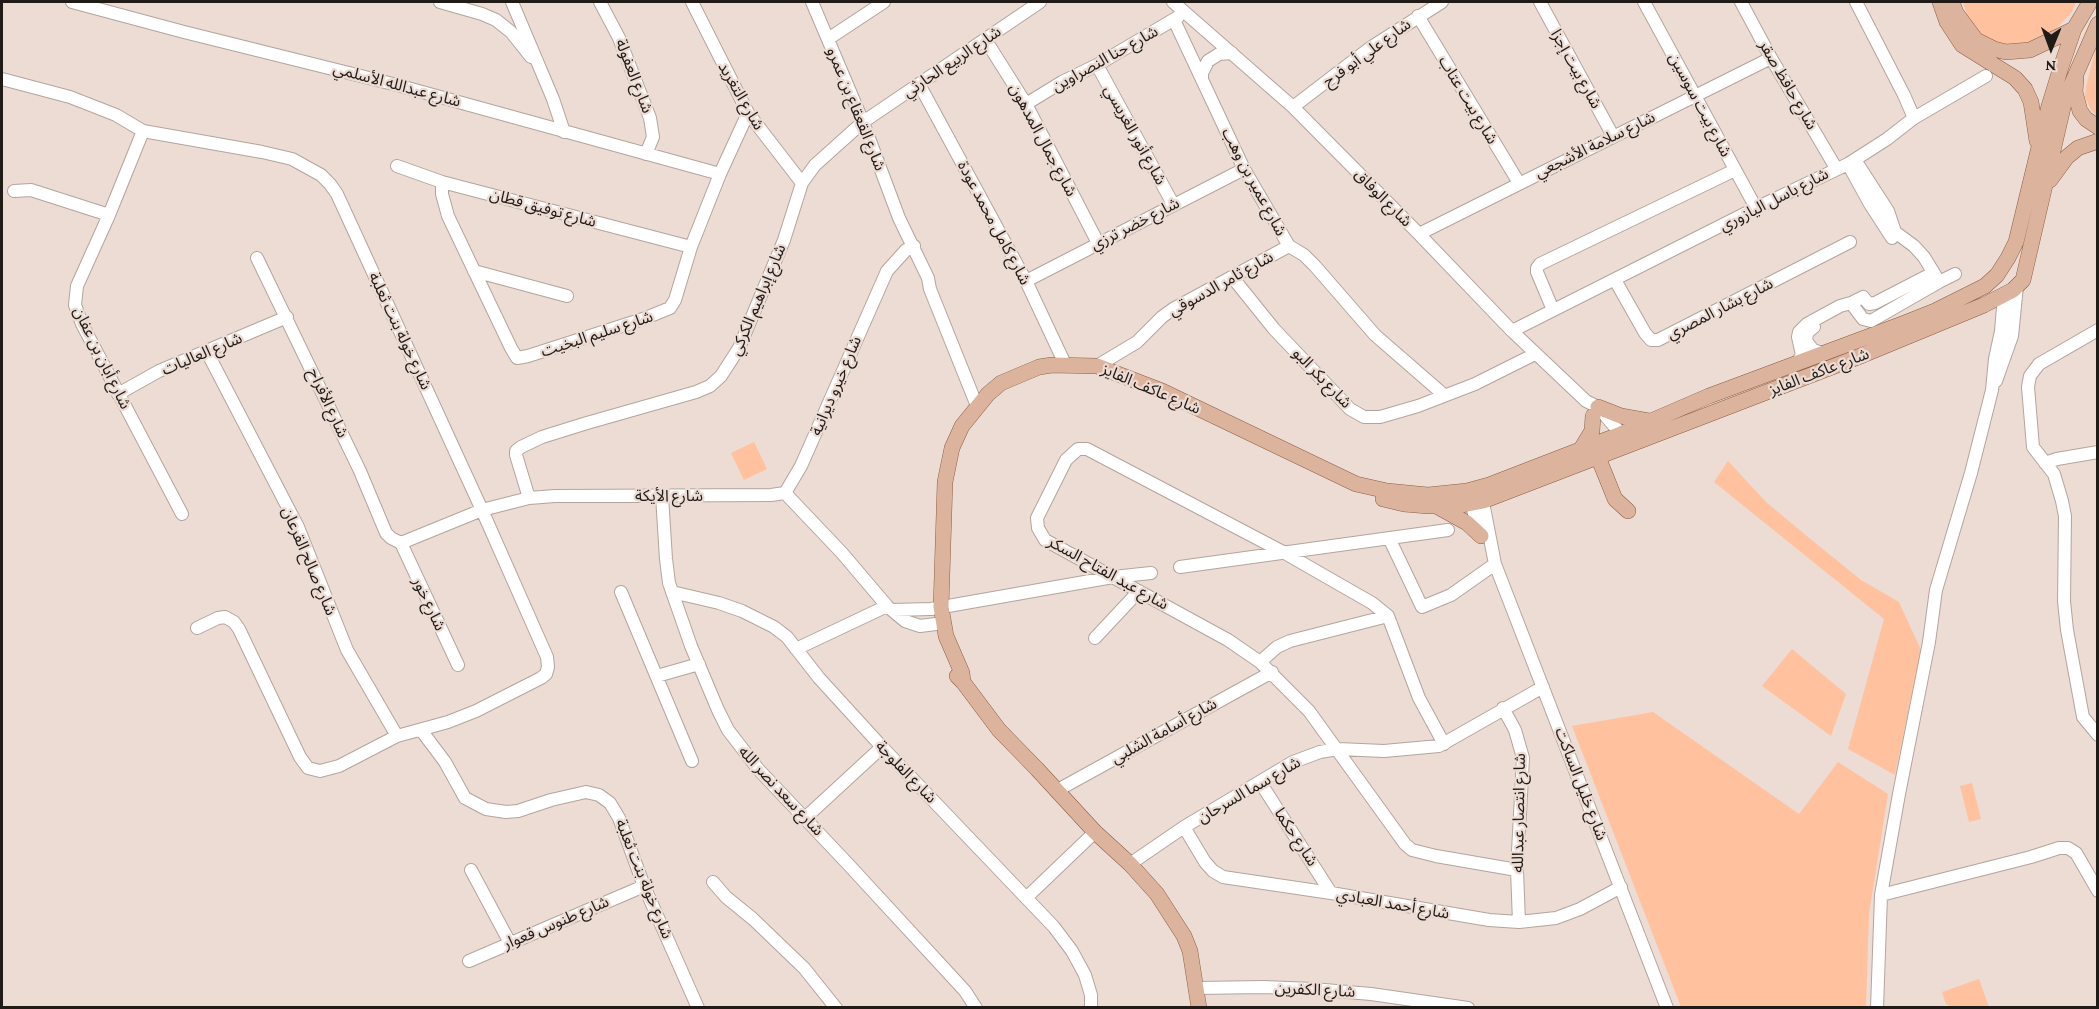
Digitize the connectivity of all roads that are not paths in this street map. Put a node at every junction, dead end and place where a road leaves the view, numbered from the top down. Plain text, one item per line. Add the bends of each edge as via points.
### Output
1 (72, 2) edge
2 (440, 2) edge
3 (512, 2) edge
4 (600, 2) edge
5 (692, 2) edge
6 (812, 2) edge
7 (884, 2) edge
8 (1040, 2) edge
9 (1173, 2) edge
10 (1442, 2) edge
11 (1540, 2) edge
12 (1644, 2) edge
13 (1741, 2) edge
14 (1856, 2) edge
15 (1940, 2) edge
16 (1952, 2) edge
17 (2090, 2) edge
18 (865, 7) edge
19 (1185, 13) junction
20 (1418, 16) junction
21 (1174, 20) junction
22 (2077, 24) junction
23 (2096, 26) edge
24 (828, 39) junction
25 (985, 39) junction
26 (1232, 53) junction
27 (1771, 58) junction
28 (1097, 65) junction
29 (538, 67) junction
30 (2076, 72) junction
31 (1986, 76) dead end
32 (2, 79) edge
33 (1202, 79) junction
34 (919, 84) junction
35 (1695, 96) junction
36 (1026, 104) junction
37 (1293, 107) junction
38 (748, 113) junction
39 (1914, 118) junction
40 (863, 122) junction
41 (2097, 127) edge
42 (143, 131) junction
43 (564, 132) junction
44 (1613, 136) junction
45 (2097, 141) edge
46 (2039, 152) junction
47 (646, 154) junction
48 (1846, 164) junction
49 (397, 166) dead end
50 (1244, 169) junction
51 (1735, 170) junction
52 (720, 174) junction
53 (442, 182) junction
54 (802, 183) junction
55 (1518, 183) junction
56 (14, 191) dead end
57 (2043, 200) junction
58 (1173, 204) junction
59 (2025, 206) junction
60 (1756, 208) junction
61 (109, 215) junction
62 (1419, 234) junction
63 (1850, 242) dead end
64 (1098, 243) junction
65 (1289, 246) junction
66 (691, 247) junction
67 (912, 252) junction
68 (257, 258) dead end
69 (474, 271) junction
70 (1955, 274) dead end
71 (1935, 277) junction
72 (1233, 278) junction
73 (1615, 280) junction
74 (1026, 281) junction
75 (2009, 292) junction
76 (567, 296) dead end
77 (1851, 303) junction
78 (1553, 310) junction
79 (287, 317) junction
80 (2097, 330) edge
81 (1512, 332) junction
82 (207, 352) junction
83 (1535, 354) junction
84 (1825, 354) junction
85 (1065, 364) junction
86 (1796, 364) junction
87 (1097, 366) junction
88 (118, 394) junction
89 (1444, 395) junction
90 (977, 406) junction
91 (1592, 408) junction
92 (1652, 421) junction
93 (1619, 442) junction
94 (1581, 449) junction
95 (2097, 452) edge
96 (1598, 457) junction
97 (2044, 464) junction
98 (1356, 484) junction
99 (785, 493) junction
100 (662, 496) junction
101 (1475, 496) junction
102 (529, 498) junction
103 (1438, 507) junction
104 (482, 510) junction
105 (1628, 511) dead end
106 (182, 514) dead end
107 (1448, 530) dead end
108 (1481, 536) junction
109 (1389, 538) junction
110 (401, 543) junction
111 (1283, 552) junction
112 (1494, 563) junction
113 (1180, 567) dead end
114 (1151, 573) dead end
115 (1113, 577) junction
116 (1139, 591) junction
117 (621, 592) dead end
118 (672, 592) junction
119 (890, 608) junction
120 (936, 608) junction
121 (1388, 616) junction
122 (939, 624) junction
123 (197, 628) dead end
124 (1095, 638) dead end
125 (796, 649) junction
126 (1260, 662) junction
127 (699, 664) junction
128 (458, 665) dead end
129 (1272, 672) junction
130 (657, 676) junction
131 (1543, 687) junction
132 (1503, 708) junction
133 (421, 730) junction
134 (2097, 735) edge
135 (397, 736) junction
136 (1444, 744) junction
137 (882, 747) junction
138 (1338, 749) junction
139 (692, 761) dead end
140 (1260, 782) junction
141 (1056, 791) junction
142 (805, 818) junction
143 (1184, 827) junction
144 (1095, 832) junction
145 (1131, 864) junction
146 (471, 870) dead end
147 (1517, 870) junction
148 (713, 882) dead end
149 (644, 886) junction
150 (1621, 887) junction
151 (2097, 891) edge
152 (1331, 893) junction
153 (1881, 895) junction
154 (1026, 898) junction
155 (1519, 922) junction
156 (510, 943) junction
157 (469, 961) dead end
158 (1197, 988) junction
159 (698, 1008) edge
160 (836, 1008) edge
161 (976, 1008) edge
162 (1091, 1008) edge
163 (1199, 1008) edge
164 (1468, 1008) edge
165 (1667, 1008) edge
166 (1877, 1008) edge

1 - 43 street, شارع عبدالله الأسلمي
2 - 29 street via 496,20 511,32
3 - 29 street
4 - 47 street, شارع العفولة via 619,38 652,125 653,136
5 - 38 street, شارع التغريد
6 - 24 street, شارع القعقاع بن عمرو
7 - 18 street
8 - 25 street, شارع الربيع الحارثي
9 - 19 street, شارع الوفاق
10 - 20 street, شارع علي أبو فرح
11 - 44 street, شارع بيت إجزا
12 - 35 street, شارع بيت سوسين
13 - 27 street, شارع حافظ صقر
14 - 39 street
15 - 46 main road via 1962,45 2015,78 2025,89 2031,102
16 - 22 main road via 1976,40 2006,52 2030,51
17 - 22 main road, شارع عاكف الفايز
18 - 24 street
19 - 21 street, شارع حنا النصراوين
19 - 26 street, شارع الوفاق
20 - 37 street, شارع علي أبو فرح
20 - 55 street, شارع بيت عتاب
21 - 28 street, شارع حنا النصراوين
21 - 33 street, شارع عمير بن وهب
22 - 46 main road, شارع عاكف الفايز via 2049,106
23 - 30 main road
24 - 40 street, شارع القعقاع بن عمرو
25 - 34 street, شارع الربيع الحارثي
25 - 36 street, شارع جمال المدهون
26 - 33 street via 1213,57 1204,66
26 - 37 street, شارع الوفاق
27 - 35 street, شارع سلامة الأشجعي
27 - 48 street, شارع حافظ صقر
28 - 36 street, شارع حنا النصراوين
28 - 58 street, شارع أنور الغريسي
29 - 43 street
30 - 41 main road via 2075,92 2080,111
30 - 57 main road via 2065,99
31 - 39 street, شارع باسل اليازوري
32 - 42 street, شارع خولة بنت ثعلبة via 70,97 116,115
33 - 50 street, شارع عمير بن وهب
34 - 40 street, شارع الربيع الحارثي
34 - 74 street, شارع كامل محمد عودة
35 - 44 street, شارع سلامة الأشجعي
35 - 51 street, شارع بيت سوسين
36 - 64 street, شارع جمال المدهون
37 - 62 street, شارع الوفاق
38 - 52 street, شارع سليم البخيت
38 - 54 street, شارع التغريد
39 - 48 street, شارع باسل اليازوري
40 - 54 street, شارع إبراهيم الكركي via 815,165
40 - 67 street, شارع القعقاع بن عمرو
42 - 61 street, شارع أبان بن عفان
42 - 104 street, شارع خولة بنت ثعلبة via 292,159 330,183
43 - 47 street, شارع عبدالله الأسلمي
44 - 55 street, شارع سلامة الأشجعي
45 - 57 main road via 2067,157 2049,182
46 - 59 main road, شارع عاكف الفايز
47 - 52 street, شارع عبدالله الأسلمي
48 - 60 street, شارع باسل اليازوري
48 - 71 street, شارع حافظ صقر via 1890,235
49 - 53 street, شارع توفيق قطان
50 - 58 street, شارع خضر ترزي
50 - 65 street, شارع عمير بن وهب
51 - 60 street, شارع بيت سوسين
51 - 78 street via 1540,264 1537,272
52 - 66 street, شارع سليم البخيت
53 - 66 street, شارع توفيق قطان
53 - 69 street, شارع سليم البخيت via 444,206
54 - 102 street, شارع إبراهيم الكركي via 768,281 739,348 721,376 696,392 542,437 521,447 516,455
55 - 62 street, شارع سلامة الأشجعي
56 - 61 street via 31,190
57 - 75 main road via 2023,280
58 - 64 street, شارع خضر ترزي
59 - 75 main road via 2026,222
59 - 84 main road, شارع عاكف الفايز via 2016,242 1997,275 1985,286 1935,311
60 - 73 street, شارع باسل اليازوري
61 - 88 street, شارع أبان بن عفان via 77,286 75,305
62 - 81 street, شارع الوفاق
63 - 73 street, شارع بشار المصري via 1659,340 1651,340 1645,333
64 - 74 street, شارع خضر ترزي
65 - 72 street, شارع ثامر الدسوقي
65 - 89 street, شارع عمير بن وهب via 1310,260 1375,335
66 - 69 street, شارع سليم البخيت via 670,308 519,358
67 - 90 street, شارع القعقاع بن عمرو
67 - 99 street, شارع خيرو ديرانية via 887,271 801,466
68 - 79 street, شارع الأفراح
69 - 76 street
70 - 71 street
71 - 77 street via 1871,321 1863,319
72 - 87 street, شارع ثامر الدسوقي via 1173,309 1137,342
72 - 89 street, شارع بكر البو via 1274,329 1357,414 1380,417
73 - 78 street, شارع باسل اليازوري
74 - 85 street, شارع كامل محمد عودة
75 - 93 main road, شارع عاكف الفايز via 1858,357
75 - 153 street via 2012,336 1992,390 1936,590
77 - 84 street via 1807,333 1810,348
77 - 86 street via 1802,328 1798,340 1802,355
78 - 81 street, شارع باسل اليازوري
79 - 82 street, شارع العاليات
79 - 110 street, شارع الأفراح via 386,533
80 - 97 street via 2038,364 2030,376 2032,447
81 - 83 street, شارع الوفاق
82 - 88 street, شارع العاليات via 159,371
82 - 135 street, شارع صالح القرعان via 297,527 347,650
83 - 89 street, شارع بكر البو
83 - 91 street, شارع الوفاق
84 - 86 main road, شارع عاكف الفايز
85 - 87 main road, شارع عاكف الفايز
85 - 90 main road, شارع عاكف الفايز via 1039,367 1015,376
86 - 92 main road, شارع عاكف الفايز
87 - 98 main road, شارع عاكف الفايز via 1162,391
88 - 106 street, شارع أبان بن عفان
90 - 120 main road, شارع عاكف الفايز via 952,448 938,513
91 - 92 main road
91 - 93 street, شارع الوفاق
91 - 94 main road via 1592,431
92 - 93 main road, شارع عاكف الفايز
93 - 94 main road, شارع عاكف الفايز
93 - 96 main road, شارع عاكف الفايز
94 - 101 main road, شارع عاكف الفايز
95 - 97 street
96 - 101 main road, شارع عاكف الفايز
96 - 105 main road via 1615,499
97 - 134 street via 2054,474 2064,509 2064,602 2083,717
98 - 101 main road, شارع عاكف الفايز via 1410,494
98 - 103 main road, شارع عاكف الفايز via 1364,492 1392,502
99 - 100 street, شارع الأيكة
99 - 119 street
100 - 102 street, شارع الأيكة
100 - 118 street, شارع سعد نصر الله
101 - 103 main road, شارع عاكف الفايز
101 - 108 street, شارع خليل الساكت
101 - 112 street, شارع خليل الساكت
102 - 104 street, شارع الأيكة
103 - 108 main road
104 - 110 street, شارع الأيكة
104 - 133 street, شارع خولة بنت ثعلبة via 547,657 547,672 476,711
107 - 109 street
108 - 112 street, شارع خليل الساكت
109 - 111 street
109 - 112 street via 1422,607 1441,601
110 - 128 street, شارع خور
111 - 113 street
111 - 115 street, شارع عبد الفتاح السكر via 1082,448 1066,460 1037,518 1038,528 1045,540
111 - 121 street, شارع عبد الفتاح السكر via 1361,596
112 - 131 street, شارع خليل الساكت
114 - 115 street
115 - 116 street, شارع عبد الفتاح السكر
115 - 120 street
116 - 124 street
116 - 126 street, شارع عبد الفتاح السكر
117 - 130 street
118 - 125 street, شارع الفلوجة via 759,618 781,632
118 - 127 street, شارع سعد نصر الله
119 - 120 street
119 - 122 street via 910,624
119 - 125 street
120 - 122 main road, شارع عاكف الفايز
121 - 126 street via 1290,641
121 - 136 street via 1419,698
122 - 141 main road, شارع عاكف الفايز via 956,676
123 - 135 street, شارع خولة بنت ثعلبة via 218,618 234,622 308,768 320,771 339,766
125 - 137 street, شارع الفلوجة
126 - 129 street, شارع عبد الفتاح السكر
127 - 130 street
127 - 142 street, شارع سعد نصر الله via 717,710 736,742
129 - 138 street, شارع عبد الفتاح السكر
129 - 141 street, شارع أسامة الشلبي
130 - 139 street
131 - 132 street, شارع سما السرحان
131 - 150 street, شارع خليل الساكت
132 - 136 street, شارع سما السرحان
132 - 147 street, شارع انتصار عبدالله via 1515,730 1523,759
133 - 135 street, شارع خولة بنت ثعلبة
133 - 149 street, شارع خولة بنت ثعلبة via 465,798 486,809 518,811 586,792 605,798 619,818
136 - 138 street, شارع سما السرحان via 1384,751
137 - 142 street
137 - 154 street, شارع الفلوجة
138 - 140 street, شارع سما السرحان via 1300,760
138 - 147 street, شارع عبد الفتاح السكر via 1412,850
140 - 143 street, شارع سما السرحان
140 - 152 street, شارع حكما
141 - 144 main road, شارع عاكف الفايز
142 - 161 street, شارع سعد نصر الله via 965,991
143 - 145 street, شارع سما السرحان
143 - 152 street, شارع أحمد العبادي via 1205,862 1223,877
144 - 145 main road, شارع عاكف الفايز
144 - 154 street
145 - 158 main road, شارع عاكف الفايز via 1157,894 1184,936
146 - 156 street
147 - 155 street, شارع انتصار عبدالله
148 - 160 street via 798,961
149 - 156 street, شارع طنوس قعوار
149 - 159 street, شارع خولة بنت ثعلبة
150 - 155 street, شارع أحمد العبادي via 1569,914
150 - 165 street, شارع خليل الساكت
151 - 153 street via 2076,853 2059,848
152 - 155 street, شارع أحمد العبادي
153 - 166 street
154 - 162 street, شارع الفلوجة via 1072,951 1085,975
156 - 157 street, شارع طنوس قعوار
158 - 163 main road, شارع عاكف الفايز
158 - 164 street, شارع الكفرين via 1313,989

